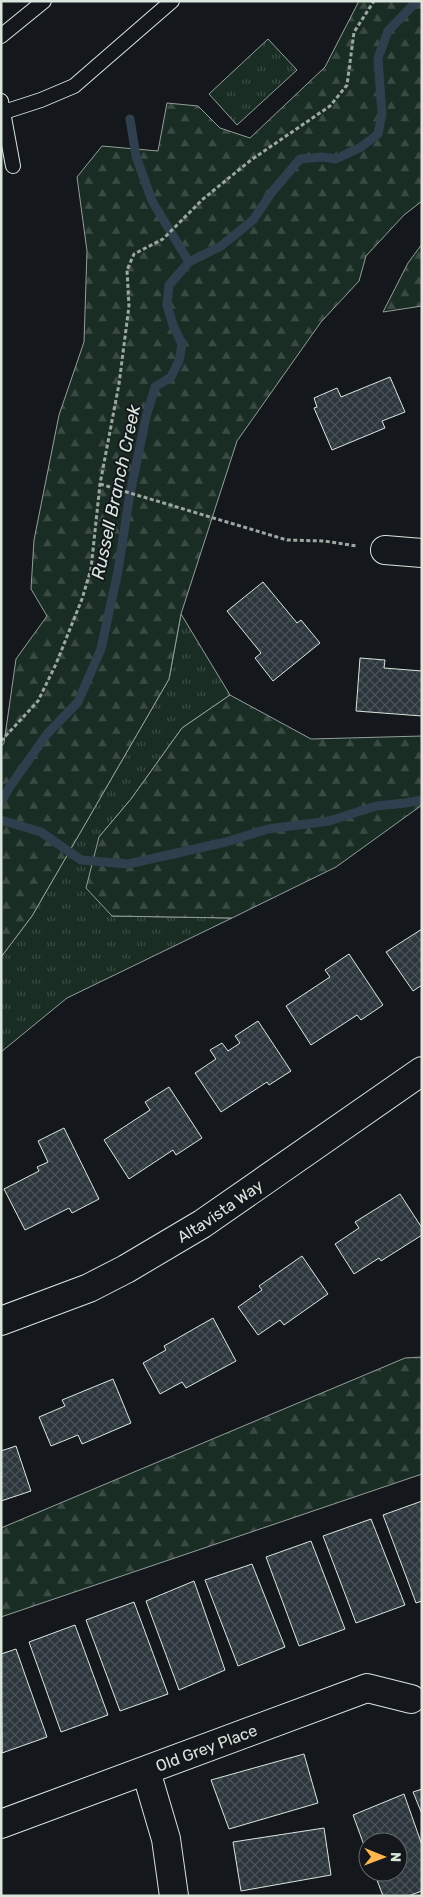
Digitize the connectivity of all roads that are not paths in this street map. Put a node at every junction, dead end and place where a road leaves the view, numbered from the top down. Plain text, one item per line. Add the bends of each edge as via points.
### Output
1 (44, 1) edge
2 (172, 1) edge
3 (1, 36) edge
4 (3, 107) edge
5 (13, 166) dead end
6 (385, 550) road end
7 (422, 553) edge
8 (422, 1071) edge
9 (1, 1321) edge
10 (411, 1699) dead end
11 (146, 1771) junction
12 (1, 1824) edge
13 (174, 1896) edge

1 - 3 lane
2 - 4 lane via 74,86 41,100
4 - 5 lane
6 - 7 street
8 - 9 street, Altavista Way via 202,1224 90,1288
10 - 11 street, Old Grey Place via 367,1688
11 - 12 street, Old Grey Place
11 - 13 street via 166,1839

